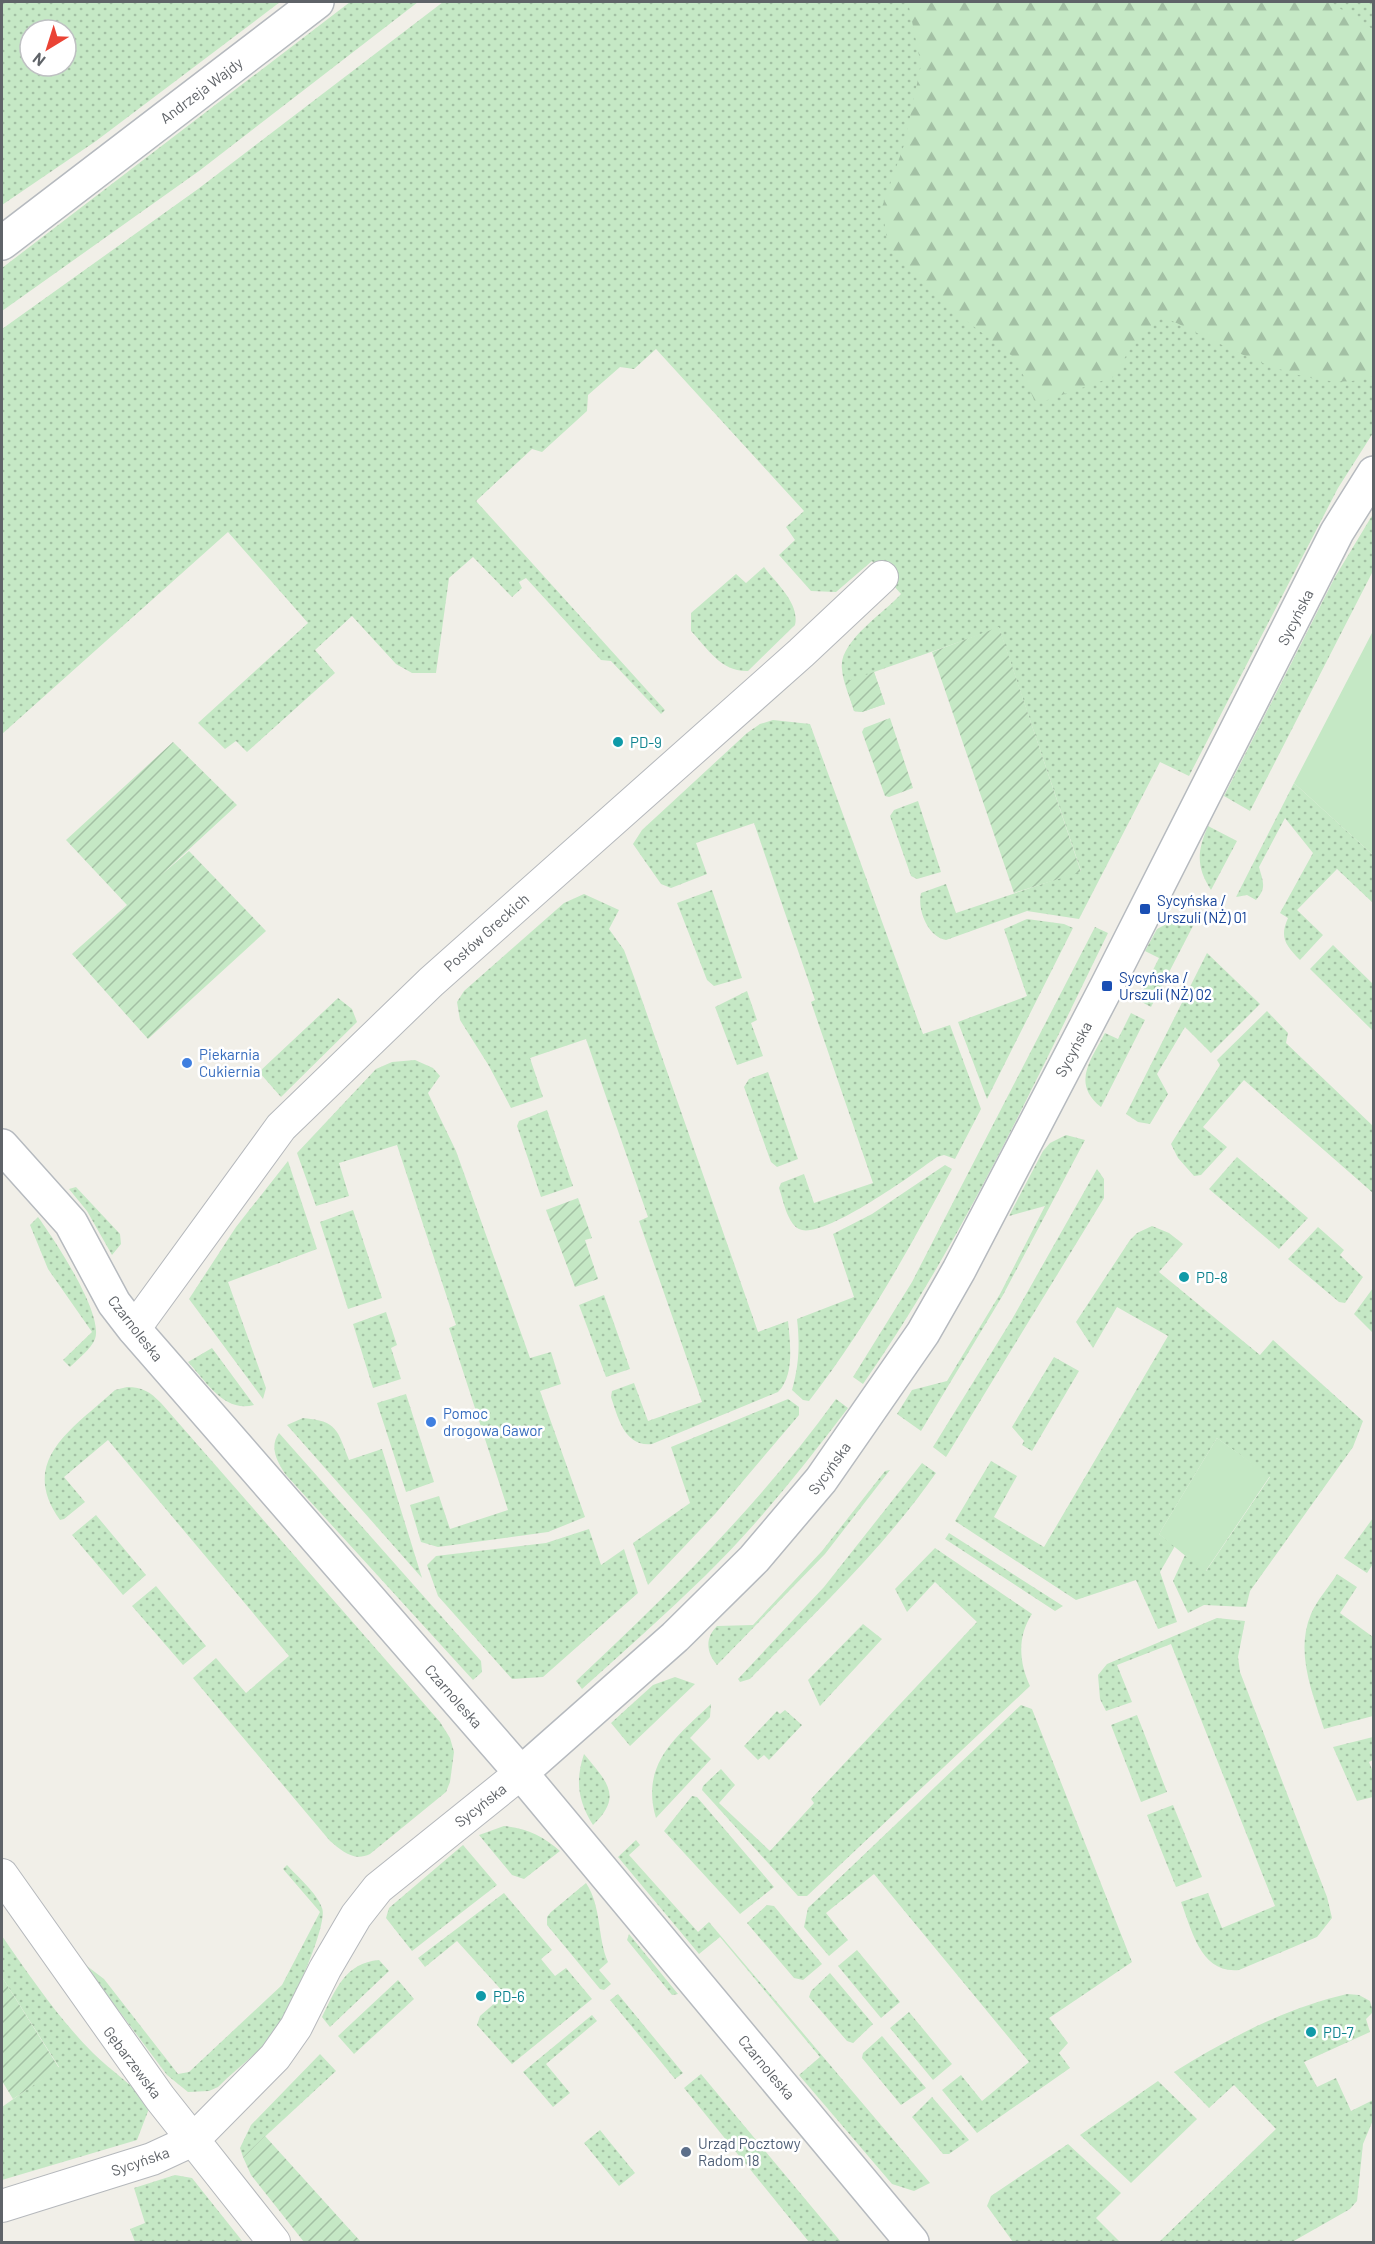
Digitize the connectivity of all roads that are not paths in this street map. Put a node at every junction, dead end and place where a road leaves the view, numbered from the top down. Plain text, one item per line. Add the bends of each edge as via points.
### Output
1 (317, 2) edge
2 (84, 179) junction
3 (2, 229) edge
4 (2, 243) edge
5 (1374, 473) edge
6 (882, 577) dead end
7 (2, 1146) edge
8 (135, 1329) junction
9 (521, 1773) junction
10 (2, 1875) edge
11 (193, 2140) junction
12 (2, 2206) edge
13 (274, 2242) edge
14 (912, 2242) edge

1 - 2 street, Andrzeja Wajdy
2 - 3 street, Andrzeja Wajdy
2 - 4 street, Andrzeja Wajdy
5 - 9 street, Sycyńska via 1337,532 1107,986 923,1333 821,1480 754,1558 675,1637
6 - 8 street, Posłów Greckich via 319,1087 281,1127
7 - 8 street, Czarnoleska via 71,1223 114,1303
8 - 9 street, Czarnoleska
9 - 11 street, Sycyńska via 364,1903 296,2027 275,2057
9 - 14 street, Czarnoleska
10 - 11 street, Gębarzewska via 103,2021
11 - 12 street, Sycyńska via 152,2159
11 - 13 street, Gębarzewska

